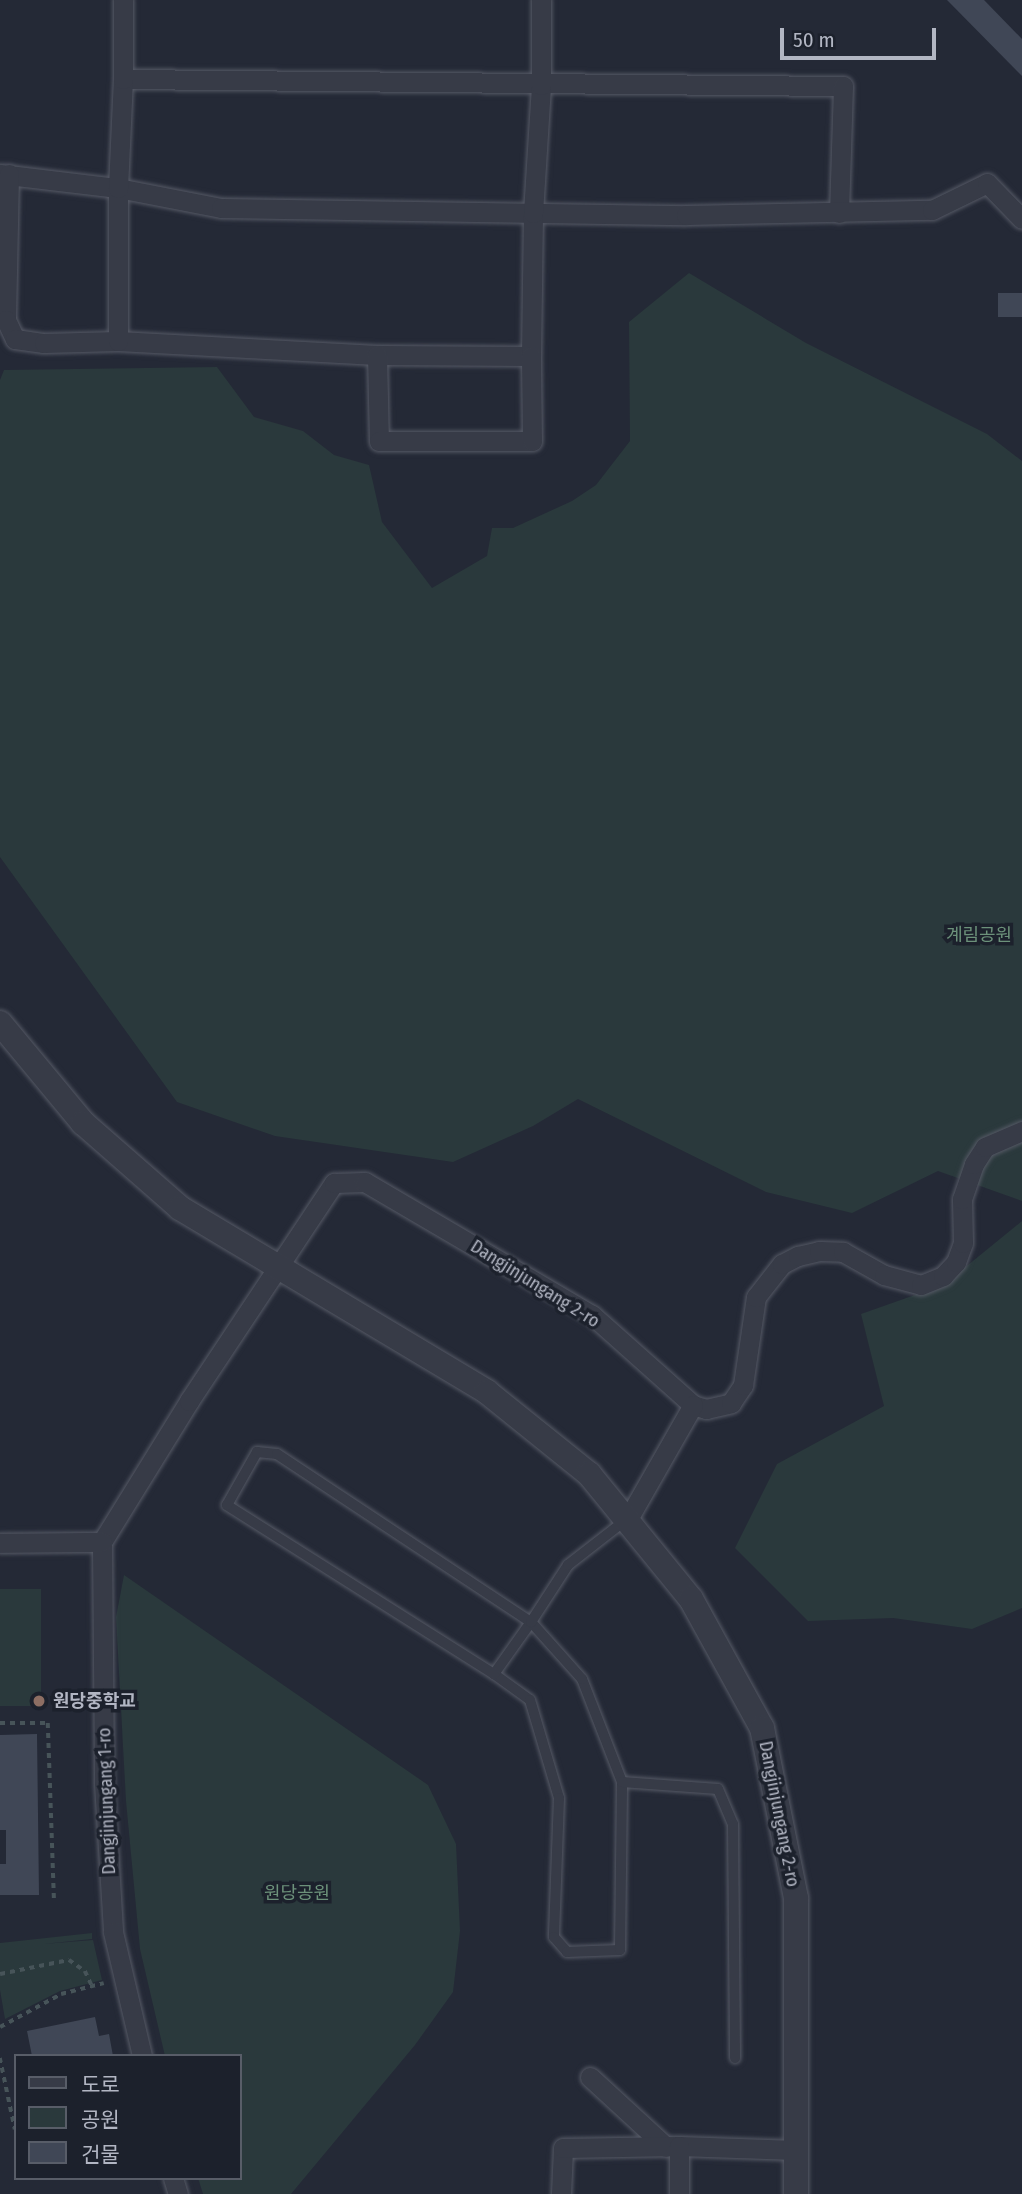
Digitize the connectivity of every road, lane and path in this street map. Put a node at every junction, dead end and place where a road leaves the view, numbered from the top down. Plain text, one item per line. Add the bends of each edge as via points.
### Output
1 (123, 0) edge
2 (541, 0) edge
3 (123, 79) junction
4 (541, 85) junction
5 (5, 174) edge
6 (118, 188) junction
7 (533, 213) junction
8 (839, 213) junction
9 (1022, 219) edge
10 (118, 341) junction
11 (377, 355) junction
12 (531, 356) junction
13 (0, 1023) edge
14 (1022, 1131) edge
15 (279, 1269) junction
16 (693, 1405) junction
17 (628, 1519) junction
18 (102, 1542) junction
19 (0, 1543) edge
20 (531, 1622) junction
21 (494, 1674) junction
22 (0, 1723) edge
23 (622, 1782) junction
24 (54, 1899) dead end
25 (0, 1974) edge
26 (109, 1982) dead end
27 (92, 1986) junction
28 (0, 2026) edge
29 (142, 2054) edge
30 (0, 2057) edge
31 (735, 2058) dead end
32 (590, 2077) dead end
33 (14, 2124) edge
34 (673, 2146) junction
35 (796, 2150) junction
36 (561, 2194) edge
37 (679, 2194) edge
38 (796, 2194) edge

1 - 3 street
2 - 4 street
3 - 4 street
3 - 6 street
4 - 7 street
4 - 8 street via 844,86
5 - 6 street
5 - 10 street via 6,320 15,338 44,343
6 - 7 street via 221,208
6 - 10 street
7 - 8 street
7 - 12 street
8 - 9 street via 932,210 987,183
10 - 11 street
11 - 12 street
11 - 12 street via 379,441 532,441
13 - 15 street, Dangjinjungang 2-ro via 83,1123 180,1208
14 - 16 street via 985,1147 974,1164 962,1199 963,1243 956,1262 943,1276 921,1285 884,1275 844,1252 818,1251 782,1264 756,1297 743,1385 731,1403 706,1409
15 - 16 street, Dangjinjungang 2-ro via 334,1183 365,1182 592,1315
15 - 17 street, Dangjinjungang 2-ro via 487,1392 589,1474
15 - 18 street via 189,1401
16 - 17 street
17 - 20 lane via 568,1565
17 - 35 street, Dangjinjungang 2-ro via 691,1599 762,1728 796,1898
18 - 19 street
18 - 29 street, Dangjinjungang 1-ro via 104,1783 113,1932
20 - 21 lane
20 - 21 lane via 277,1454 257,1452 227,1505
20 - 23 lane via 582,1679
21 - 23 lane via 530,1700 559,1798 554,1937 567,1952 620,1950
22 - 24 path via 48,1723
23 - 31 lane via 718,1789 733,1824
25 - 27 path via 68,1960 85,1971
26 - 27 path
27 - 28 path via 61,1994
30 - 33 path
32 - 34 street
34 - 35 street
34 - 36 street via 563,2148
34 - 37 street
35 - 38 street, Dangjinjungang 2-ro

